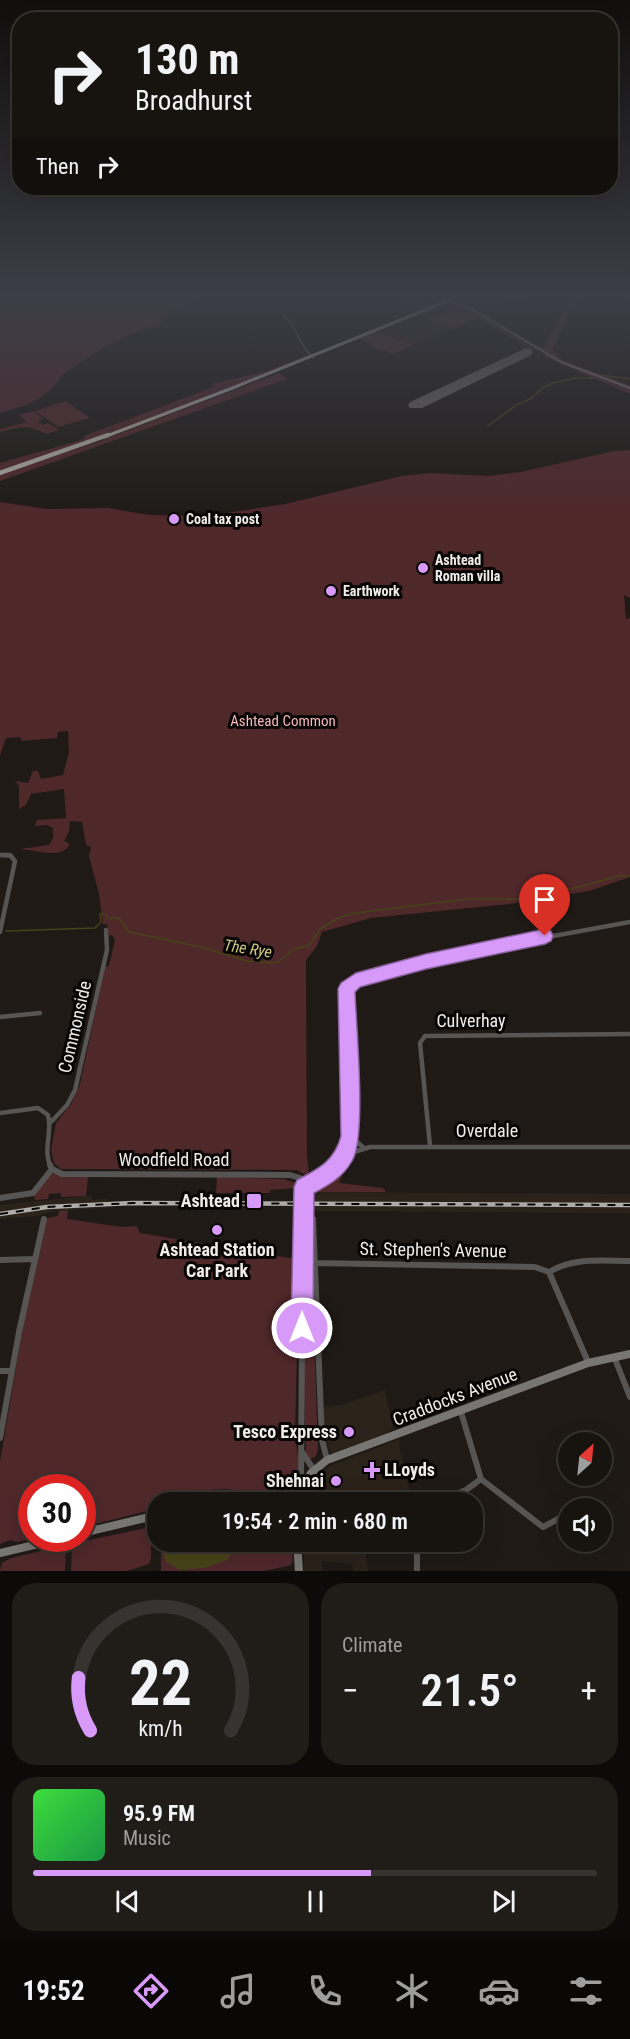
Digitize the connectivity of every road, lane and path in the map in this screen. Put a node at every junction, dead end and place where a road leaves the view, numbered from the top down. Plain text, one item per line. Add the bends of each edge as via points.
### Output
1 (280, 370) edge
2 (583, 370) edge
3 (630, 388) edge
4 (0, 473) edge
5 (0, 855) edge
6 (630, 922) edge
7 (106, 930) dead end
8 (0, 932) edge
9 (40, 1013) dead end
10 (0, 1017) edge
11 (630, 1034) edge
12 (0, 1113) edge
13 (51, 1123) junction
14 (351, 1136) junction
15 (430, 1146) junction
16 (363, 1147) junction
17 (630, 1147) edge
18 (345, 1155) junction
19 (52, 1169) junction
20 (306, 1185) junction
21 (0, 1198) edge
22 (44, 1219) dead end
23 (302, 1219) junction
24 (0, 1260) edge
25 (35, 1260) junction
26 (630, 1261) edge
27 (314, 1263) junction
28 (549, 1272) junction
29 (630, 1354) edge
30 (615, 1359) junction
31 (588, 1363) junction
32 (0, 1371) edge
33 (12, 1371) junction
34 (630, 1397) edge
35 (460, 1412) junction
36 (0, 1438) edge
37 (302, 1452) junction
38 (327, 1461) junction
39 (314, 1470) junction
40 (481, 1479) junction
41 (302, 1488) junction
42 (300, 1492) edge
43 (461, 1492) edge
44 (147, 1518) edge
45 (558, 1519) edge
46 (96, 1530) edge
47 (18, 1549) edge
48 (297, 1552) edge
49 (417, 1552) edge
50 (0, 1553) edge
51 (298, 1571) edge
52 (417, 1571) edge

1 - 4 highway
2 - 3 main road
5 - 8 street via 10,855 15,861
6 - 14 street via 460,953 356,980 347,989
7 - 13 street, Commonside via 107,950 75,1090
9 - 10 street
11 - 15 street, Culverhay via 425,1036 420,1043
12 - 13 street via 38,1108
13 - 19 street via 46,1148
14 - 16 street
14 - 18 street
15 - 16 street, Overdale
15 - 17 street, Overdale
16 - 18 street, Overdale
18 - 20 street via 328,1175
19 - 20 street, Woodfield Road via 66,1175 290,1175
19 - 21 street via 33,1193
20 - 23 street
22 - 25 street
23 - 27 street via 313,1219
23 - 37 street
24 - 25 street
25 - 33 street
26 - 28 street, St. Stephen's Avenue via 572,1263 556,1266
27 - 28 street, St. Stephen's Avenue via 535,1267
27 - 38 street via 322,1440
28 - 31 street
29 - 30 main road, Craddocks Avenue
30 - 31 main road, Craddocks Avenue
30 - 34 street
31 - 35 main road, Craddocks Avenue
32 - 33 street
33 - 36 street
35 - 38 main road, Craddocks Avenue
35 - 40 street
37 - 39 street
37 - 41 street
38 - 39 main road, Craddocks Avenue
39 - 41 main road, Craddocks Avenue
40 - 43 street
40 - 45 street via 543,1527
41 - 42 main road, Craddocks Avenue
44 - 46 main road
47 - 50 main road
48 - 51 main road
49 - 52 street

